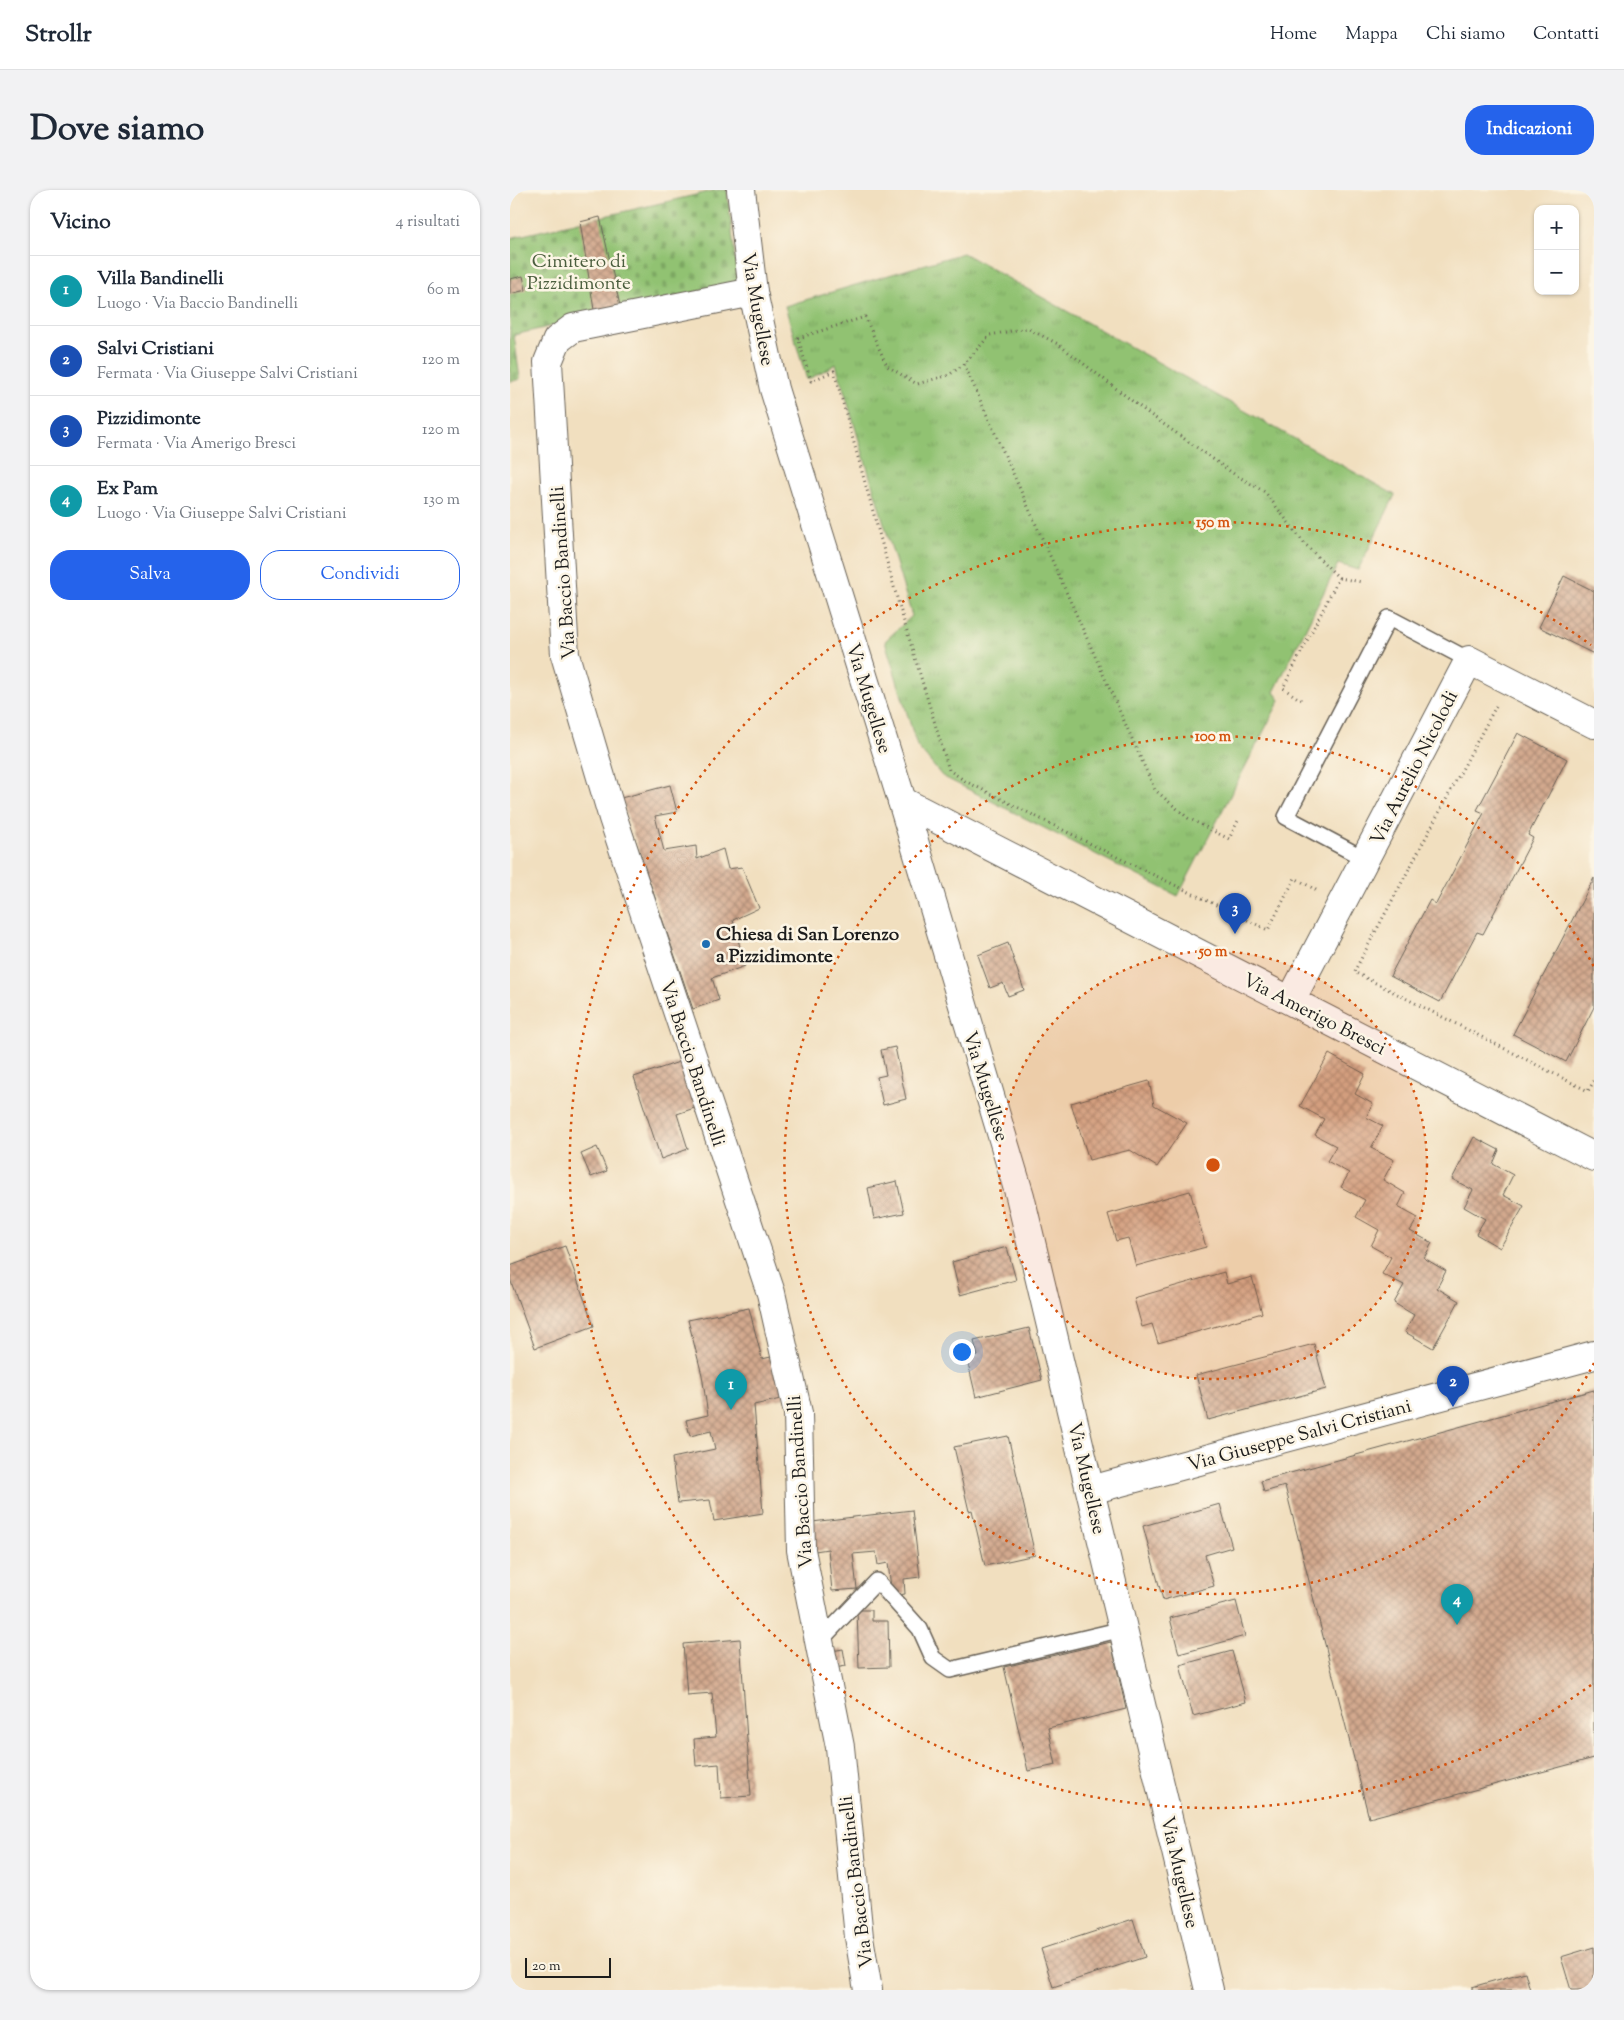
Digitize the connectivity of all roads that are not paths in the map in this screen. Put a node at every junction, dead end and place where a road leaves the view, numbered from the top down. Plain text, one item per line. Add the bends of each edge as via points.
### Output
1 (741, 190) edge
2 (753, 292) junction
3 (1469, 660) junction
4 (1594, 724) edge
5 (902, 800) junction
6 (1365, 859) junction
7 (1291, 1000) junction
8 (1594, 1157) edge
9 (1594, 1355) edge
10 (1092, 1490) junction
11 (1123, 1629) junction
12 (819, 1642) junction
13 (868, 1990) edge
14 (1209, 1990) edge

1 - 2 street, Via Mugellese
2 - 5 street, Via Mugellese via 774,389
2 - 12 street, Via Baccio Bandinelli via 574,328 557,340 548,362 565,654 613,818 771,1293 798,1413 801,1550
3 - 4 street
3 - 6 street, Via Aurelio Nicolodi
3 - 6 lane via 1389,618 1286,818
5 - 7 street, Via Amerigo Bresci
5 - 10 street, Via Mugellese via 1020,1196
6 - 7 street, Via Aurelio Nicolodi
7 - 8 street, Via Amerigo Bresci
9 - 10 street, Via Giuseppe Salvi Cristiani
10 - 11 street, Via Mugellese
11 - 12 lane via 950,1670 932,1658 920,1629 877,1581
11 - 14 street, Via Mugellese
12 - 13 street, Via Baccio Bandinelli via 840,1747 859,1937

